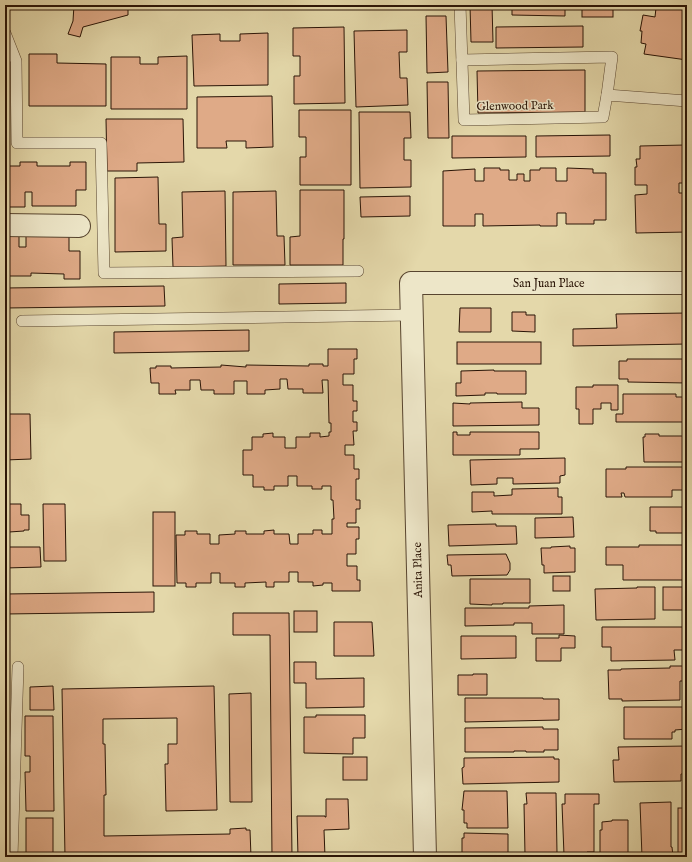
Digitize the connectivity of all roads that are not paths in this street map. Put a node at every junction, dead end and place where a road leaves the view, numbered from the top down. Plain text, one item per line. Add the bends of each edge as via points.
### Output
1 (460, 5) edge
2 (5, 33) edge
3 (462, 60) junction
4 (607, 95) junction
5 (687, 101) edge
6 (5, 225) edge
7 (79, 226) dead end
8 (358, 271) dead end
9 (687, 282) edge
10 (411, 283) joint
11 (412, 315) junction
12 (22, 321) dead end
13 (18, 667) dead end
14 (12, 857) edge
15 (424, 857) edge

1 - 3 lane, Glenwood Park
2 - 8 lane via 16,61 17,143 101,143 104,273
3 - 4 lane, Glenwood Park via 612,57
3 - 4 lane, Glenwood Park via 464,120 603,117
4 - 5 lane
6 - 7 street
9 - 10 street, San Juan Place
10 - 11 street, Anita Place
11 - 12 lane
11 - 15 street, Anita Place
13 - 14 lane

